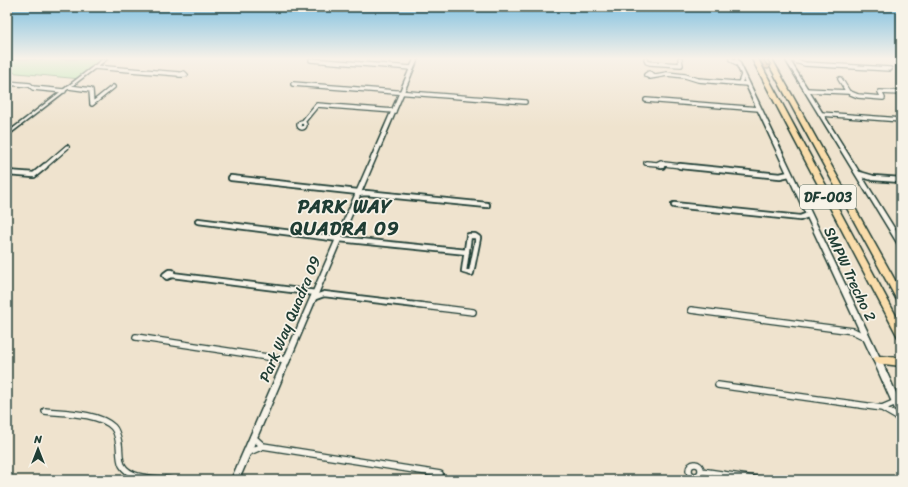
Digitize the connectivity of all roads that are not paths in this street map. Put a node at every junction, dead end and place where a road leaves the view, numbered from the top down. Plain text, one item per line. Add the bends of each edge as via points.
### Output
1 (76, 82) edge
2 (407, 82) edge
3 (722, 82) edge
4 (766, 82) edge
5 (781, 82) edge
6 (801, 82) edge
7 (842, 82) edge
8 (740, 83) joint
9 (7, 84) edge
10 (293, 84) dead end
11 (747, 84) joint
12 (69, 87) junction
13 (113, 87) dead end
14 (806, 90) junction
15 (64, 91) junction
16 (848, 92) junction
17 (402, 93) junction
18 (901, 93) edge
19 (646, 100) dead end
20 (525, 102) dead end
21 (759, 109) junction
22 (394, 111) junction
23 (821, 114) junction
24 (901, 120) edge
25 (303, 122) dead end
26 (7, 135) edge
27 (67, 147) dead end
28 (646, 163) dead end
29 (7, 173) edge
30 (859, 174) junction
31 (790, 176) junction
32 (231, 178) dead end
33 (873, 178) junction
34 (862, 180) junction
35 (901, 180) edge
36 (358, 192) junction
37 (487, 205) dead end
38 (674, 205) dead end
39 (808, 215) junction
40 (800, 218) junction
41 (198, 221) dead end
42 (812, 223) junction
43 (338, 239) junction
44 (901, 244) edge
45 (467, 252) junction
46 (172, 275) dead end
47 (315, 294) junction
48 (324, 294) junction
49 (901, 299) edge
50 (691, 310) dead end
51 (473, 312) dead end
52 (861, 328) junction
53 (853, 331) junction
54 (901, 334) edge
55 (136, 336) dead end
56 (867, 338) junction
57 (287, 360) junction
58 (878, 362) junction
59 (901, 362) edge
60 (901, 366) edge
61 (718, 385) dead end
62 (896, 402) junction
63 (882, 408) junction
64 (45, 411) dead end
65 (901, 413) edge
66 (901, 419) edge
67 (253, 437) junction
68 (263, 446) junction
69 (246, 453) junction
70 (701, 470) dead end
71 (440, 474) dead end
72 (170, 480) edge
73 (235, 480) edge
74 (762, 480) edge

1 - 12 street
2 - 17 street, Park Way Quadra 09
3 - 8 street
4 - 54 highway, DF-003
5 - 49 highway, DF-003
6 - 14 street
7 - 16 street
8 - 11 street
9 - 15 street
10 - 17 street
11 - 21 street, SMPW Trecho 2
12 - 13 street via 91,90 92,104
12 - 15 street
14 - 16 street
14 - 23 street
15 - 26 street
16 - 18 street via 858,96 883,98 880,92
17 - 20 street
17 - 22 street, Park Way Quadra 09
19 - 21 street
21 - 31 street, SMPW Trecho 2
22 - 25 street via 316,105
22 - 36 street, Park Way Quadra 09
23 - 24 street
23 - 30 street
27 - 29 street via 34,175
28 - 31 street via 659,162
30 - 33 street
30 - 34 street
31 - 39 street, SMPW Trecho 2
32 - 36 street
33 - 34 street
33 - 35 street
34 - 44 street
36 - 37 street
36 - 43 street, Park Way Quadra 09
38 - 40 street
39 - 40 street
39 - 42 street, SMPW Trecho 2
40 - 42 street
41 - 43 street
42 - 52 street, SMPW Trecho 2
43 - 45 street
43 - 47 street, Park Way Quadra 09
45 - 45 street via 469,236 477,237 471,272 464,270
46 - 47 street
47 - 48 street
47 - 48 street
47 - 57 street, Park Way Quadra 09
48 - 51 street
50 - 53 street
52 - 53 street
52 - 56 street, SMPW Trecho 2
53 - 56 street
55 - 57 street
56 - 58 street, SMPW Trecho 2
57 - 67 street, Park Way Quadra 09
58 - 59 highway
58 - 60 highway
58 - 62 street, SMPW Trecho 2
61 - 63 street
62 - 63 street
62 - 65 street, SMPW Trecho 2
63 - 66 street
64 - 72 street via 110,424 117,434 121,463 125,470 133,474
67 - 68 street
67 - 69 street, Park Way Quadra 09
68 - 69 street
68 - 71 street
69 - 73 street, Park Way Quadra 09
70 - 74 street

